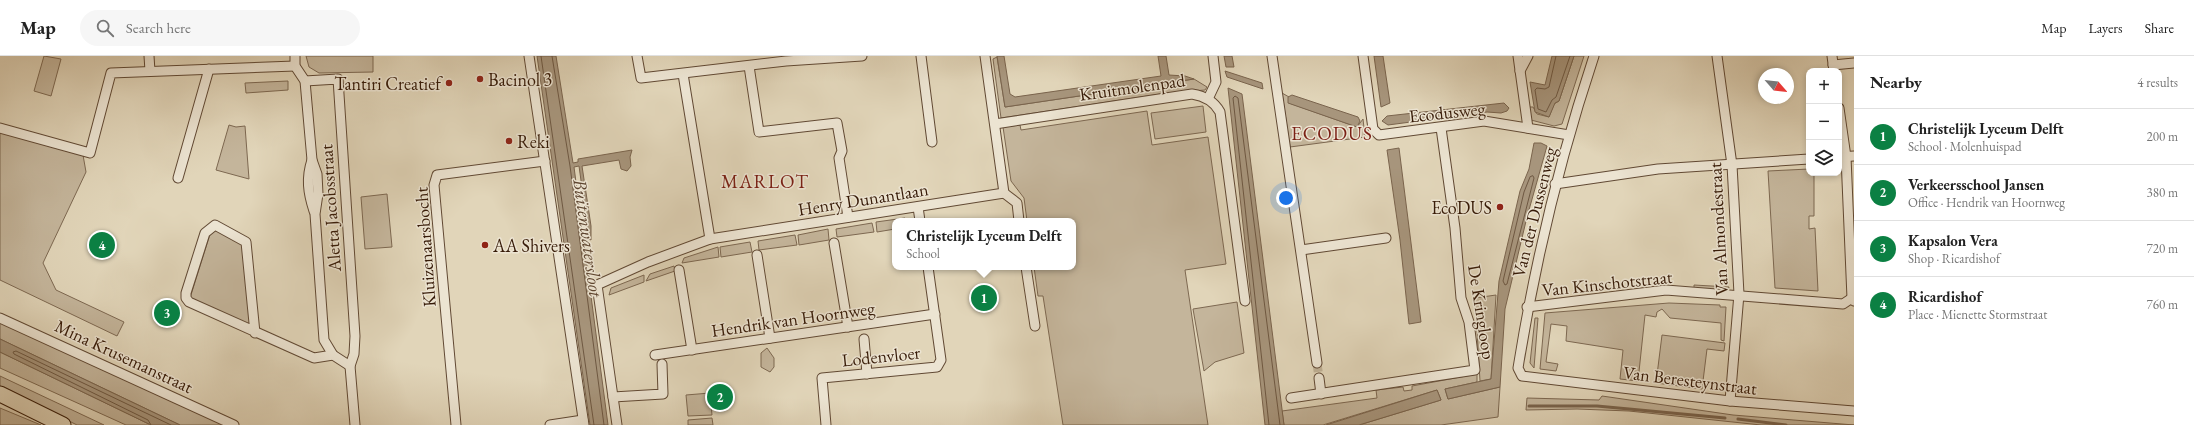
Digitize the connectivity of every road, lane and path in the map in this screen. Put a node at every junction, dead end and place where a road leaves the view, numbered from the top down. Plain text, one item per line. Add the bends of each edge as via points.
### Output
1 (149, 56) edge
2 (295, 56) edge
3 (529, 56) edge
4 (637, 56) edge
5 (862, 56) edge
6 (921, 56) edge
7 (985, 56) edge
8 (1213, 56) edge
9 (1272, 56) edge
10 (1363, 56) edge
11 (1518, 56) edge
12 (1528, 56) edge
13 (1594, 56) edge
14 (1717, 56) edge
15 (1854, 63) edge
16 (1833, 64) edge
17 (295, 66) junction
18 (749, 66) junction
19 (209, 69) junction
20 (150, 71) junction
21 (1520, 72) junction
22 (683, 74) junction
23 (306, 81) junction
24 (1208, 98) junction
25 (995, 124) junction
26 (0, 128) edge
27 (1441, 128) junction
28 (1528, 128) junction
29 (1842, 129) edge
30 (1569, 135) junction
31 (932, 142) dead end
32 (1846, 157) edge
33 (1806, 159) edge
34 (545, 161) junction
35 (1732, 165) junction
36 (178, 178) dead end
37 (1555, 184) junction
38 (1004, 193) junction
39 (918, 206) junction
40 (848, 218) junction
41 (920, 218) edge
42 (1020, 218) edge
43 (1386, 238) dead end
44 (710, 239) junction
45 (1852, 241) edge
46 (834, 243) dead end
47 (1301, 250) junction
48 (757, 255) dead end
49 (679, 270) dead end
50 (928, 270) edge
51 (1026, 270) edge
52 (1739, 294) junction
53 (1853, 300) edge
54 (1245, 301) dead end
55 (1527, 308) junction
56 (935, 314) junction
57 (0, 318) edge
58 (1035, 326) dead end
59 (848, 327) junction
60 (255, 333) junction
61 (770, 338) junction
62 (864, 339) dead end
63 (692, 350) junction
64 (333, 355) junction
65 (655, 355) dead end
66 (1317, 363) tunnel mouth
67 (662, 364) dead end
68 (350, 366) junction
69 (867, 374) junction
70 (1522, 376) joint
71 (1319, 378) tunnel mouth
72 (0, 394) edge
73 (1321, 394) junction
74 (613, 398) junction
75 (1291, 398) dead end
76 (1730, 402) junction
77 (1854, 411) edge
78 (583, 423) edge
79 (63, 425) edge
80 (234, 425) edge
81 (355, 425) edge
82 (456, 425) edge
83 (550, 425) edge
84 (617, 425) edge
85 (826, 425) edge

1 - 20 street
2 - 17 street
3 - 34 street
4 - 22 street via 641,78
5 - 18 street
6 - 31 street
7 - 25 street
8 - 24 street via 1216,82
9 - 47 street
10 - 27 street, Ecodusweg via 1373,129 1376,134
11 - 21 street
12 - 21 street
13 - 30 street, Van der Dussenweg
14 - 35 street, Van Almondestraat
15 - 16 street
17 - 19 street
17 - 23 street
18 - 22 street
18 - 40 street via 758,132 837,123 842,151 839,158
19 - 20 street
19 - 36 street
20 - 26 street via 111,73 90,153
21 - 28 street
22 - 44 street
23 - 64 street, Aletta Jacobsstraat via 312,160 308,173 309,194 315,214 324,340
23 - 68 street, Aletta Jacobsstraat via 338,79 355,336
24 - 25 street, Kruitmolenpad via 1192,94
24 - 54 street, Kruitmolenpad via 1220,112
25 - 38 street
27 - 28 street, Ecodusweg via 1484,121
27 - 73 street, De Kringloop via 1455,228 1460,292 1469,322 1475,370
28 - 30 street, Ecodusweg
29 - 32 street
30 - 37 street, Van der Dussenweg
32 - 45 street
33 - 35 street
34 - 78 street
34 - 82 street, Kluizenaarsbocht via 437,175 434,185
35 - 37 street via 1658,169
35 - 52 street, Van Almondestraat
37 - 55 street, Van der Dussenweg
38 - 39 street, Henry Dunantlaan
38 - 42 street via 1017,203
39 - 40 street, Henry Dunantlaan
39 - 41 street
40 - 44 street, Henry Dunantlaan
43 - 47 street
44 - 74 street, Henry Dunantlaan via 648,262 597,285
45 - 53 street
46 - 59 street
47 - 66 street
48 - 61 street
49 - 63 street
50 - 56 street, Lodenvloer
51 - 58 street
52 - 53 street, Van Kinschotstraat via 1843,304
52 - 55 street, Van Kinschotstraat via 1666,290
52 - 76 street, Van Almondestraat
55 - 70 street, Van der Dussenweg via 1518,368
56 - 59 street, Hendrik van Hoornweg
56 - 69 street, Lodenvloer via 941,360 937,366
57 - 80 street, Mina Krusemanstraat
59 - 61 street, Hendrik van Hoornweg
60 - 60 street via 246,242 215,225 205,233 186,298 189,302
60 - 64 street via 314,358
61 - 63 street, Hendrik van Hoornweg
62 - 69 street
63 - 65 street, Hendrik van Hoornweg
64 - 68 street, Aletta Jacobsstraat
67 - 74 street via 663,394
68 - 81 street, Aletta Jacobsstraat
69 - 85 street, Lodenvloer via 822,378
70 - 76 street, Van Beresteynstraat
71 - 73 street
72 - 79 main road
73 - 75 street, De Kringloop
74 - 84 street
76 - 77 street, Van Beresteynstraat
78 - 83 street

